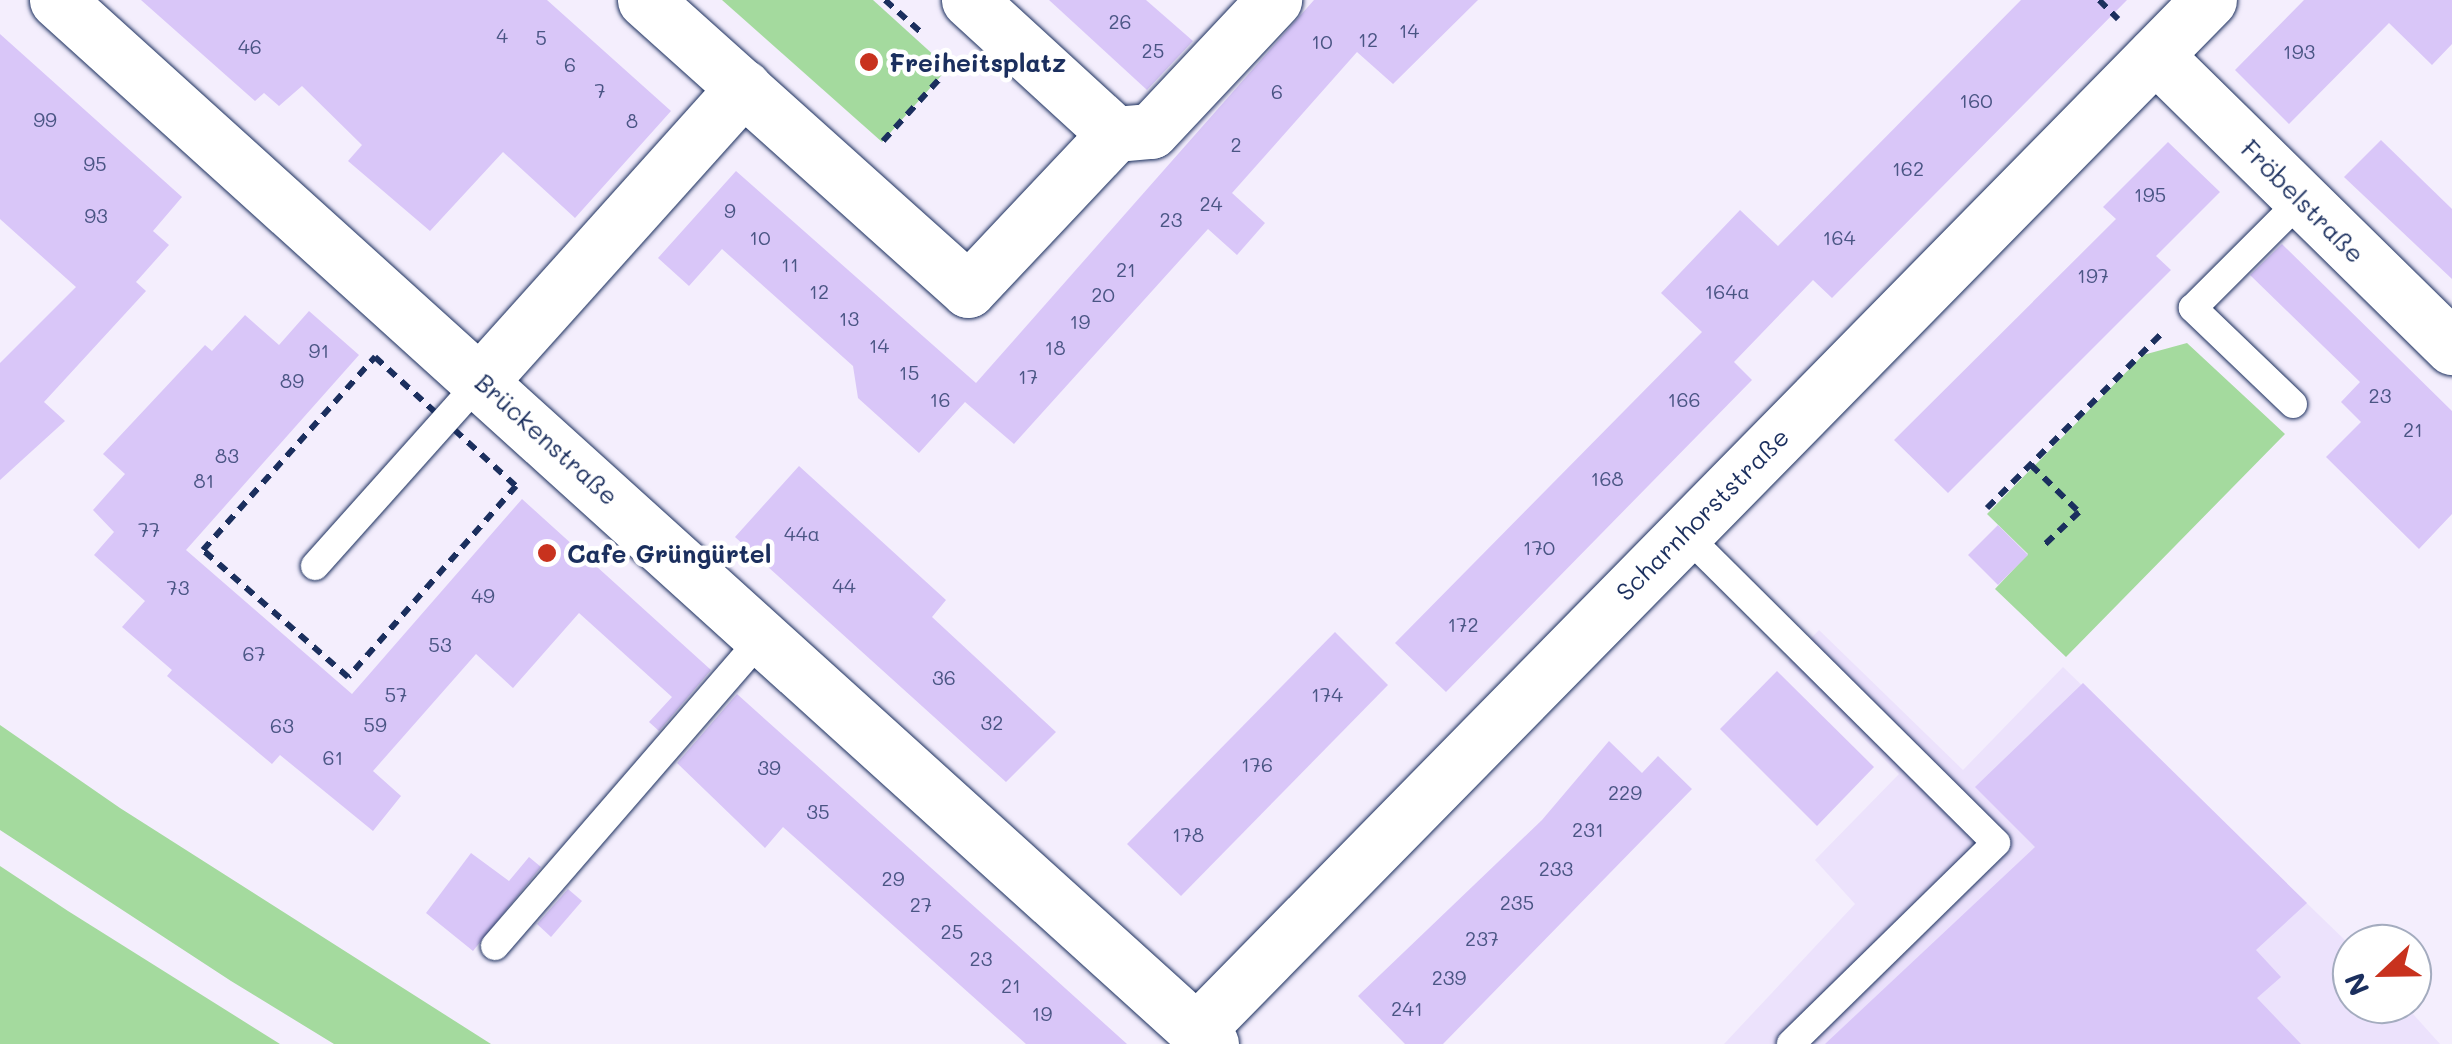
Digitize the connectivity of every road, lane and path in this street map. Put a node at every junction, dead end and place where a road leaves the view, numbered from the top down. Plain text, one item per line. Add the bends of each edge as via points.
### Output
1 (57, 0) edge
2 (645, 0) edge
3 (885, 0) edge
4 (969, 0) edge
5 (1274, 0) edge
6 (2209, 0) edge
7 (932, 42) dead end
8 (943, 52) dead end
9 (2155, 54) junction
10 (954, 63) junction
11 (966, 74) dead end
12 (744, 87) junction
13 (1115, 134) junction
14 (868, 136) dead end
15 (879, 145) junction
16 (892, 158) dead end
17 (2301, 200) junction
18 (2193, 308) junction
19 (2452, 347) edge
20 (482, 379) junction
21 (2294, 404) dead end
22 (2031, 464) junction
23 (1988, 508) dead end
24 (1683, 532) junction
25 (2042, 548) dead end
26 (316, 566) dead end
27 (764, 636) junction
28 (495, 946) dead end
29 (1204, 1037) edge
30 (1791, 1044) edge

1 - 20 street, Brückenstraße
2 - 12 street
3 - 7 path
4 - 13 street
5 - 13 street via 1151,130
6 - 9 street, Scharnhorststraße
8 - 10 path
9 - 17 street, Fröbelstraße
9 - 24 street, Scharnhorststraße
10 - 11 path
10 - 15 path
12 - 13 street via 968,290
12 - 20 street
14 - 15 path
15 - 16 path
17 - 18 lane
17 - 19 street, Fröbelstraße
18 - 21 lane
18 - 22 path
20 - 26 lane
20 - 27 street, Brückenstraße
22 - 23 path
22 - 25 path via 2079,512
24 - 29 street, Scharnhorststraße
24 - 30 lane via 1996,843
27 - 28 lane
27 - 29 street, Brückenstraße

